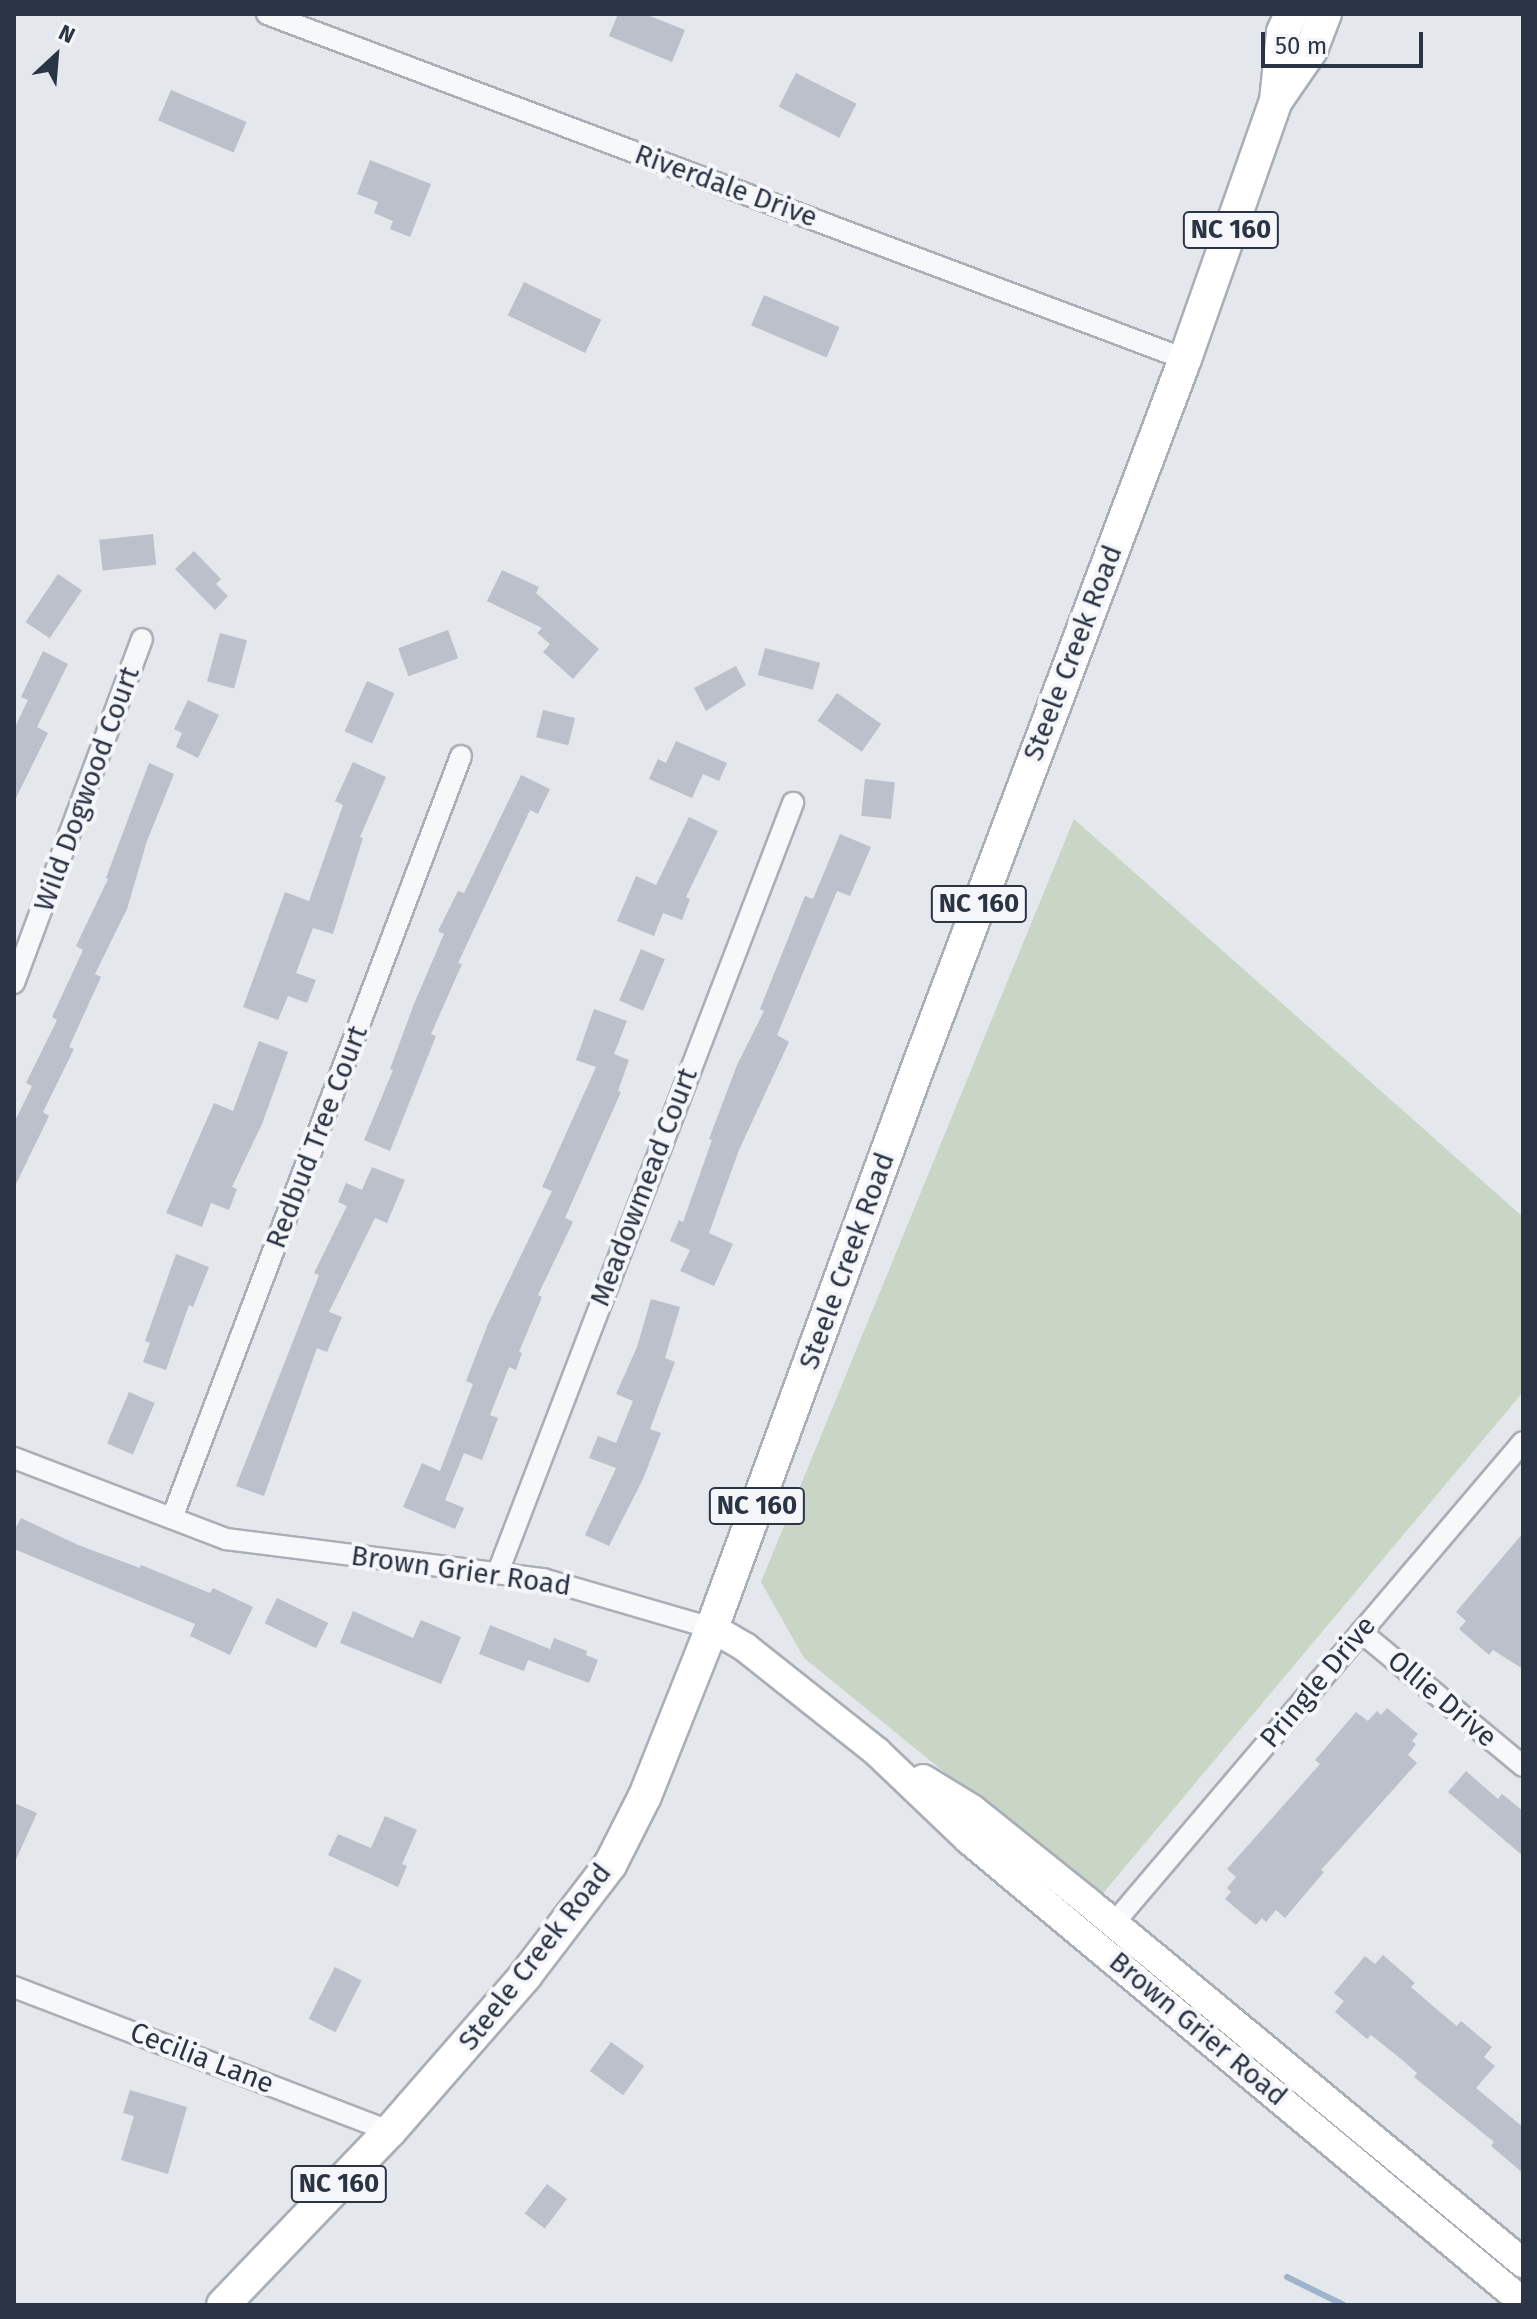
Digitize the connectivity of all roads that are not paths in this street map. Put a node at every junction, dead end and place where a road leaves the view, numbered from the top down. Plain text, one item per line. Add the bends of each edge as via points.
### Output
1 (267, 14) edge
2 (1291, 14) edge
3 (1325, 14) edge
4 (1276, 101) junction
5 (1185, 359) junction
6 (142, 639) dead end
7 (461, 756) dead end
8 (793, 803) dead end
9 (14, 983) edge
10 (1523, 1442) edge
11 (14, 1458) edge
12 (172, 1518) junction
13 (498, 1572) junction
14 (712, 1628) junction
15 (1361, 1632) junction
16 (877, 1752) junction
17 (1523, 1766) edge
18 (1114, 1923) junction
19 (14, 1987) edge
20 (390, 2131) junction
21 (1523, 2263) edge
22 (1523, 2302) edge
23 (223, 2305) edge

1 - 5 street, Riverdale Drive
2 - 4 main road, Steele Creek Road / NC 160 via 1283,32
3 - 4 main road, Steele Creek Road / NC 160 via 1311,50
4 - 5 main road, Steele Creek Road / NC 160
5 - 14 main road, Steele Creek Road / NC 160
6 - 9 street, Wild Dogwood Court
7 - 12 street, Redbud Tree Court
8 - 13 street, Meadowmead Court
10 - 15 street, Pringle Drive
11 - 12 street, Brown Grier Road
12 - 13 street, Brown Grier Road via 226,1539
13 - 14 street, Brown Grier Road via 575,1586
14 - 16 main road, Brown Grier Road via 746,1648
14 - 20 main road, Steele Creek Road / NC 160 via 663,1753 610,1865 515,1988
15 - 17 street, Ollie Drive
15 - 18 street, Pringle Drive
16 - 18 main road, Brown Grier Road via 972,1809
16 - 22 main road, Brown Grier Road via 969,1840
18 - 21 main road, Brown Grier Road
19 - 20 street, Cecilia Lane
20 - 23 main road, Steele Creek Road / NC 160

